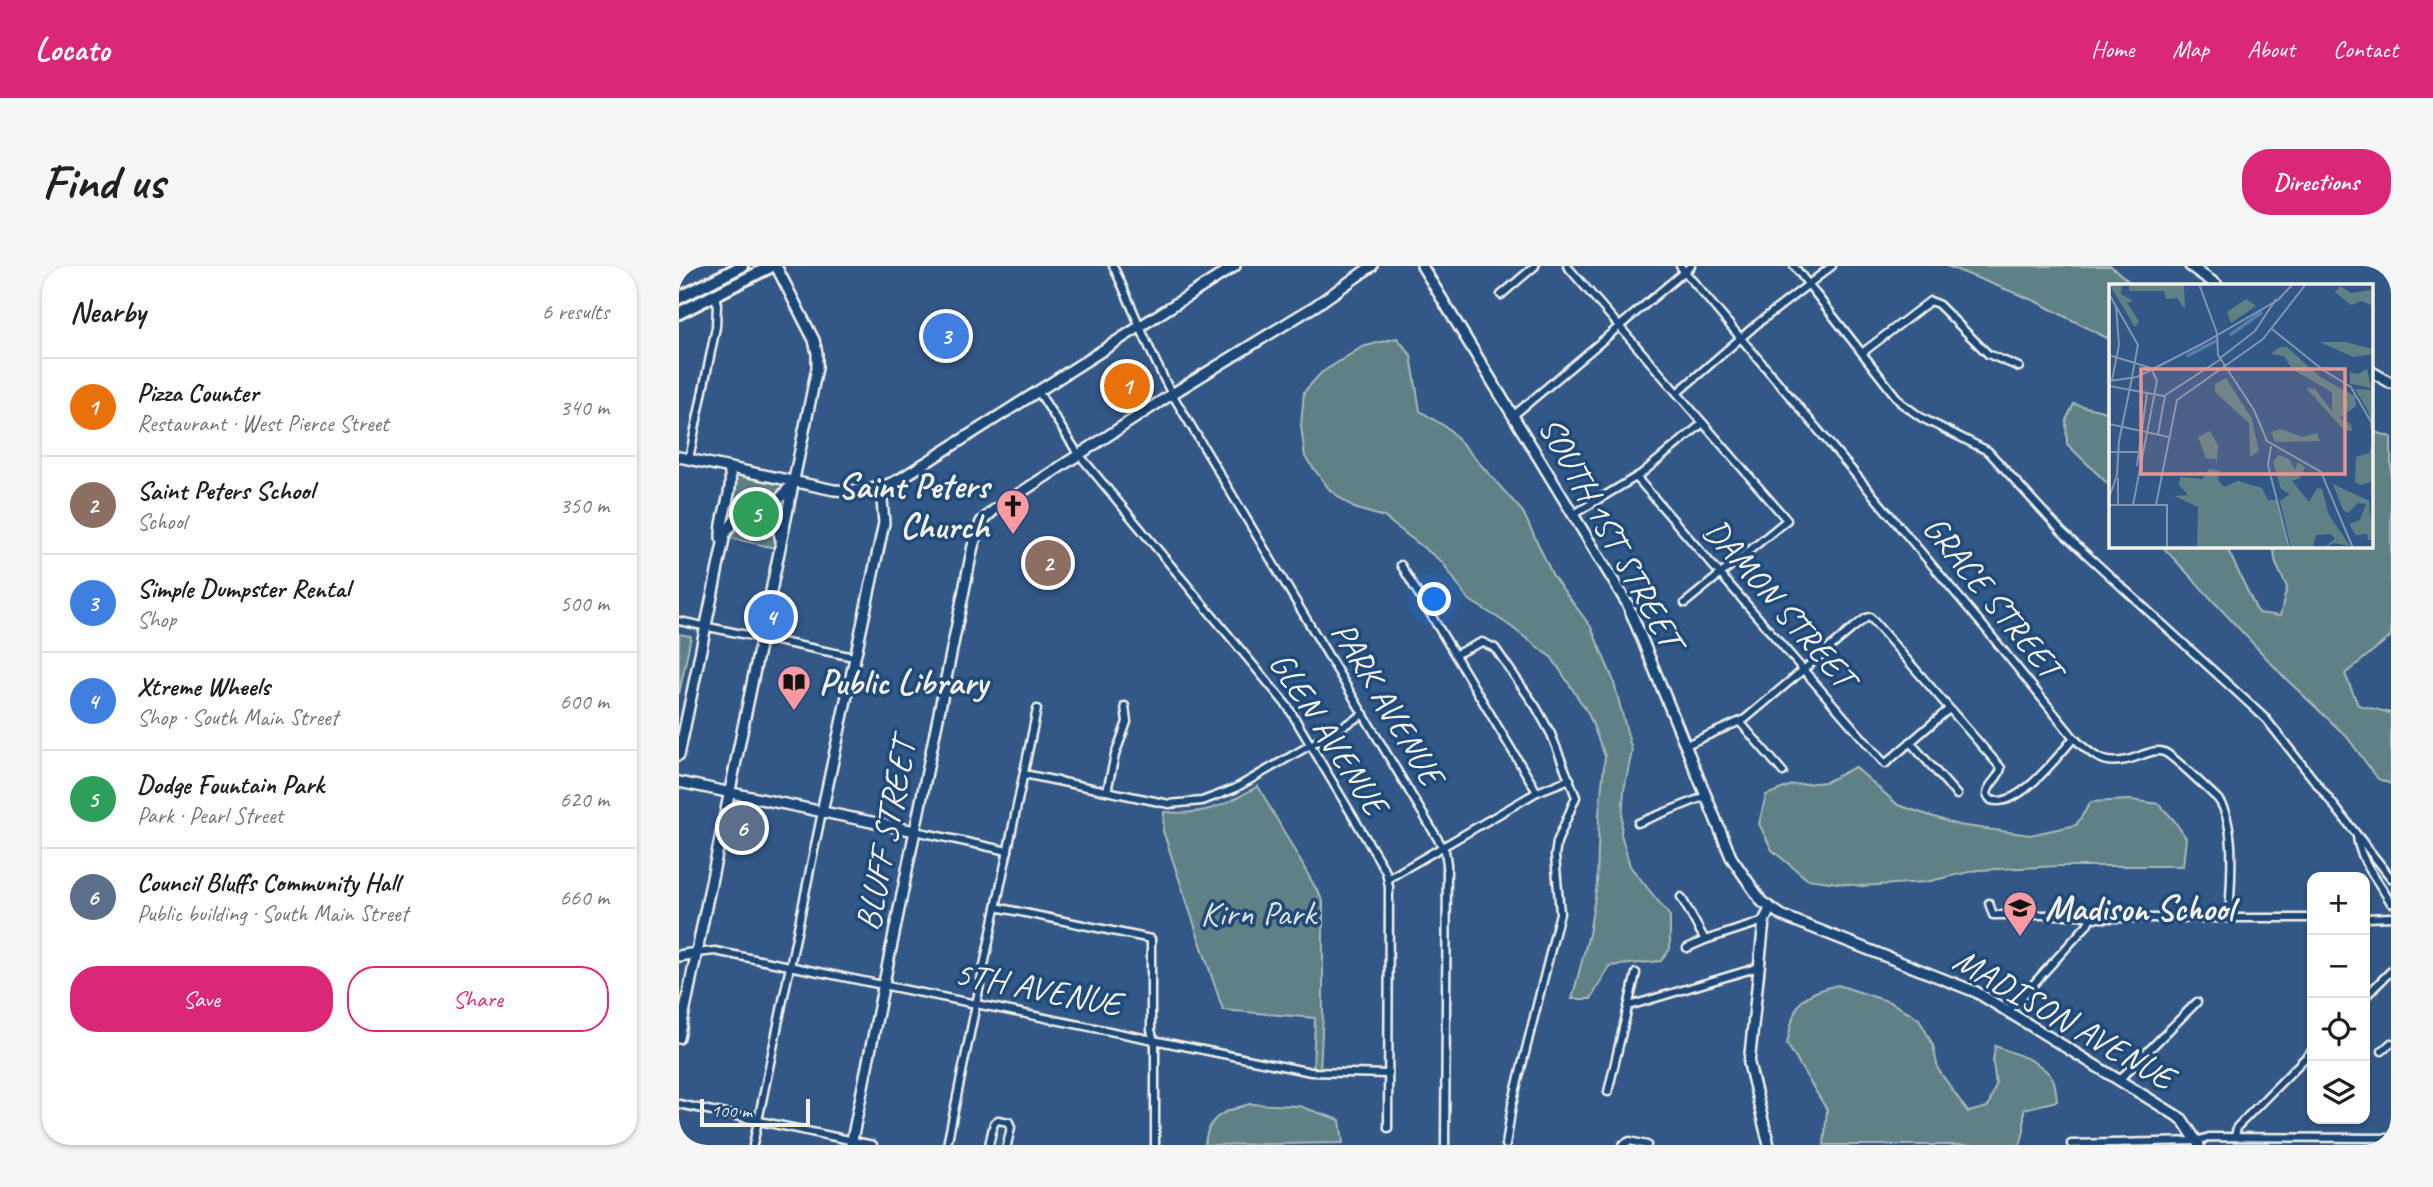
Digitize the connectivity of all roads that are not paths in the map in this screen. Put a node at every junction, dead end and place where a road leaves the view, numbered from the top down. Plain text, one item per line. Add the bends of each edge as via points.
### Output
1 (742, 266) edge
2 (774, 266) edge
3 (1113, 266) edge
4 (1235, 266) edge
5 (1372, 266) edge
6 (1422, 266) edge
7 (1535, 266) edge
8 (1567, 266) edge
9 (1794, 266) edge
10 (1832, 266) edge
11 (2190, 266) edge
12 (1685, 268) edge
13 (1808, 284) junction
14 (2216, 284) edge
15 (715, 295) junction
16 (1501, 295) dead end
17 (679, 298) edge
18 (679, 313) edge
19 (1140, 326) junction
20 (1619, 326) junction
21 (1742, 337) junction
22 (1862, 353) junction
23 (2019, 367) dead end
24 (2373, 373) edge
25 (2391, 383) edge
26 (1038, 391) junction
27 (1677, 393) junction
28 (1172, 394) junction
29 (1514, 415) junction
30 (1703, 423) junction
31 (1080, 455) junction
32 (684, 458) edge
33 (729, 468) junction
34 (1636, 477) junction
35 (795, 481) junction
36 (881, 488) junction
37 (750, 512) junction
38 (1574, 514) junction
39 (781, 545) junction
40 (721, 549) junction
41 (1401, 565) dead end
42 (1720, 574) junction
43 (1685, 603) dead end
44 (679, 621) edge
45 (705, 627) junction
46 (761, 638) junction
47 (1456, 654) junction
48 (854, 657) junction
49 (1803, 670) junction
50 (1125, 706) dead end
51 (1037, 709) dead end
52 (1949, 709) junction
53 (1364, 714) junction
54 (1740, 722) junction
55 (2074, 738) junction
56 (1910, 742) junction
57 (1311, 745) junction
58 (1686, 745) junction
59 (679, 755) edge
60 (1783, 772) dead end
61 (1024, 774) junction
62 (1570, 779) junction
63 (679, 782) edge
64 (1107, 791) junction
65 (729, 792) junction
66 (1537, 792) junction
67 (1957, 795) dead end
68 (1706, 796) junction
69 (822, 812) junction
70 (1638, 823) dead end
71 (915, 831) junction
72 (2356, 835) junction
73 (1443, 847) junction
74 (1008, 851) junction
75 (1389, 878) junction
76 (2391, 878) edge
77 (1681, 897) dead end
78 (1989, 903) dead end
79 (2391, 903) edge
80 (996, 907) junction
81 (1770, 909) junction
82 (1782, 916) junction
83 (2091, 917) junction
84 (2391, 917) edge
85 (2229, 918) junction
86 (2307, 918) edge
87 (2370, 918) edge
88 (1764, 921) junction
89 (1705, 940) junction
90 (1687, 948) dead end
91 (697, 953) junction
92 (679, 956) edge
93 (790, 967) junction
94 (1759, 967) junction
95 (2391, 971) edge
96 (1636, 973) dead end
97 (883, 986) junction
98 (2370, 993) edge
99 (2197, 1002) dead end
100 (976, 1005) junction
101 (1629, 1006) junction
102 (2009, 1011) junction
103 (679, 1038) edge
104 (1153, 1040) junction
105 (2391, 1043) edge
106 (2382, 1051) dead end
107 (2307, 1056) edge
108 (1388, 1074) junction
109 (2120, 1079) junction
110 (1608, 1092) dead end
111 (679, 1104) edge
112 (758, 1120) junction
113 (1388, 1128) dead end
114 (2235, 1137) junction
115 (2391, 1138) edge
116 (2316, 1141) edge
117 (2370, 1142) edge
118 (851, 1143) edge
119 (2198, 1143) edge
120 (2071, 1144) edge
121 (753, 1145) edge
122 (873, 1145) edge
123 (947, 1145) edge
124 (989, 1145) edge
125 (1007, 1145) edge
126 (1155, 1145) edge
127 (1445, 1145) edge
128 (1506, 1145) edge
129 (1622, 1145) edge
130 (1647, 1145) edge
131 (1769, 1145) edge

1 - 17 main road
2 - 15 main road
2 - 35 main road via 817,353
3 - 19 street, PARK AVENUE
4 - 19 main road
5 - 28 main road
6 - 29 main road, SOUTH 1ST STREET
7 - 16 street
8 - 20 street
9 - 13 street
10 - 13 street
11 - 14 main road
12 - 20 street
12 - 21 street, GRACE STREET
13 - 21 street
13 - 22 street
15 - 18 main road
15 - 32 street via 716,327
19 - 26 main road
19 - 28 street, PARK AVENUE
20 - 27 street
20 - 29 street
21 - 27 street
21 - 55 street, GRACE STREET
22 - 23 street via 1926,302 1938,304 1988,354
22 - 72 street via 1910,411 1976,443 1996,458 2062,531 2266,719
24 - 25 main road
26 - 31 street, GLEN AVENUE
26 - 36 main road
27 - 30 street
28 - 31 main road
28 - 53 street, PARK AVENUE
29 - 38 main road, SOUTH 1ST STREET
30 - 34 street
30 - 42 street via 1787,520
31 - 57 street, GLEN AVENUE via 1281,697
31 - 71 main road, BLUFF STREET via 981,522
32 - 33 main road
33 - 35 main road
33 - 40 main road via 732,486 722,519
34 - 38 street
34 - 42 street, DAMON STREET
35 - 36 main road via 848,491
35 - 37 main road via 774,506
35 - 39 main road
36 - 48 main road via 884,523
37 - 39 main road via 775,523
37 - 40 main road via 732,521
38 - 58 main road, SOUTH 1ST STREET via 1628,605
39 - 46 main road
40 - 45 main road
41 - 47 street
42 - 43 street
42 - 49 street, DAMON STREET
44 - 45 street
45 - 46 street
45 - 59 main road
46 - 48 street
46 - 65 main road
47 - 62 street via 1482,642 1495,648 1536,707
47 - 66 street
48 - 69 main road
49 - 52 street via 1870,617
49 - 54 street
49 - 56 street, DAMON STREET via 1885,764
50 - 64 street via 1128,722
51 - 61 street
52 - 55 street via 2001,768 1987,795 1994,802 2020,794
52 - 56 street
53 - 57 street
53 - 73 street, PARK AVENUE
54 - 58 street
54 - 60 street
55 - 85 street, GRACE STREET via 2096,758 2111,763 2153,751 2166,753 2218,799 2229,824
56 - 67 street
57 - 64 street via 1202,802 1169,804
57 - 75 street, GLEN AVENUE
58 - 68 main road, SOUTH 1ST STREET
61 - 64 street
61 - 74 street
62 - 66 street
62 - 128 street via 1576,797 1555,856 1560,913
63 - 65 main road
65 - 69 main road
65 - 91 main road
66 - 73 street
68 - 70 street
68 - 81 main road, SOUTH 1ST STREET via 1731,857
69 - 71 main road
69 - 93 street
71 - 74 street
71 - 97 main road, BLUFF STREET
72 - 76 street
72 - 79 street via 2358,848
73 - 75 street
73 - 127 street, PARK AVENUE via 1447,864
74 - 80 street
75 - 108 street
77 - 89 street
78 - 83 street via 1993,915
80 - 100 street
80 - 104 street via 1151,939
81 - 82 main road, MADISON AVENUE
81 - 88 main road
82 - 88 main road
82 - 102 main road, MADISON AVENUE via 1976,992
83 - 85 street
83 - 102 street
84 - 87 street
85 - 86 street
88 - 89 street
88 - 94 main road
89 - 90 street
91 - 92 main road, 5TH AVENUE
91 - 93 street, 5TH AVENUE via 715,951
91 - 103 main road
93 - 97 street, 5TH AVENUE
93 - 112 street
94 - 101 street
94 - 131 main road via 1749,1065
95 - 98 street
96 - 101 street
97 - 100 street, 5TH AVENUE
97 - 118 main road, BLUFF STREET
99 - 109 street
100 - 104 street, 5TH AVENUE
100 - 123 street
101 - 110 street
102 - 109 main road, MADISON AVENUE
104 - 108 street, 5TH AVENUE via 1311,1072
104 - 126 street
105 - 106 street
107 - 114 street via 2237,1127
108 - 113 street
109 - 119 main road, MADISON AVENUE via 2182,1119
111 - 112 street
112 - 118 street
112 - 121 street
114 - 116 street
114 - 119 street via 2209,1137
115 - 117 street
116 - 117 street
118 - 122 street
119 - 120 street
124 - 125 street via 993,1123 998,1120 1011,1127
129 - 130 street via 1630,1141

